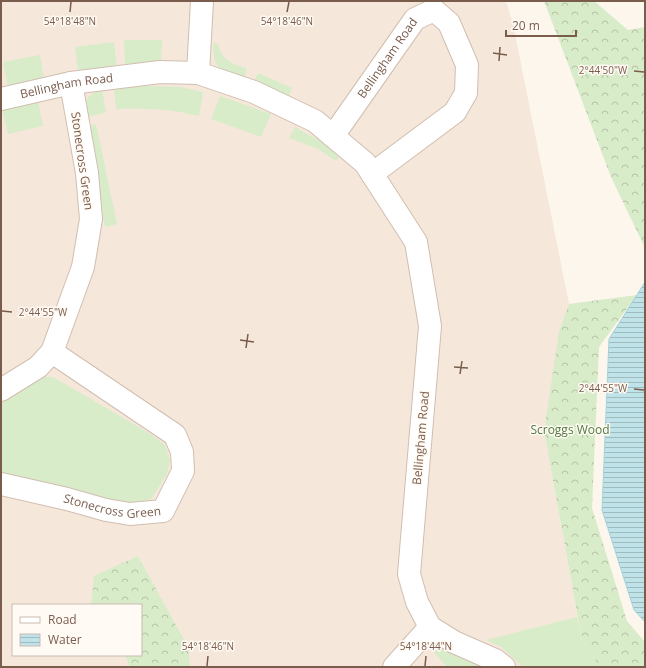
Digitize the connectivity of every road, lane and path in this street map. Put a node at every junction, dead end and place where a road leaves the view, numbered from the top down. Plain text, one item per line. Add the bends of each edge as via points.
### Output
1 (202, 1) edge
2 (198, 73) junction
3 (70, 83) junction
4 (1, 99) edge
5 (333, 136) junction
6 (372, 174) junction
7 (52, 352) junction
8 (1, 390) edge
9 (1, 484) edge
10 (430, 627) junction
11 (394, 667) edge
12 (504, 667) edge

1 - 2 street
2 - 3 street, Bellingham Road via 160,72
2 - 5 street, Bellingham Road via 254,92 297,112 315,121
3 - 4 street, Bellingham Road
3 - 7 street, Stonecross Green via 87,173 91,219 83,267
5 - 6 street, Bellingham Road via 365,163
5 - 6 street, Bellingham Road via 415,19 434,10 450,24 467,65 466,93 455,112
6 - 10 street, Bellingham Road via 416,242 430,326 408,574 417,602
7 - 8 street, Stonecross Green via 38,367
7 - 9 street, Stonecross Green via 175,435 182,452 183,471 162,511 130,514
10 - 11 street
10 - 12 street

